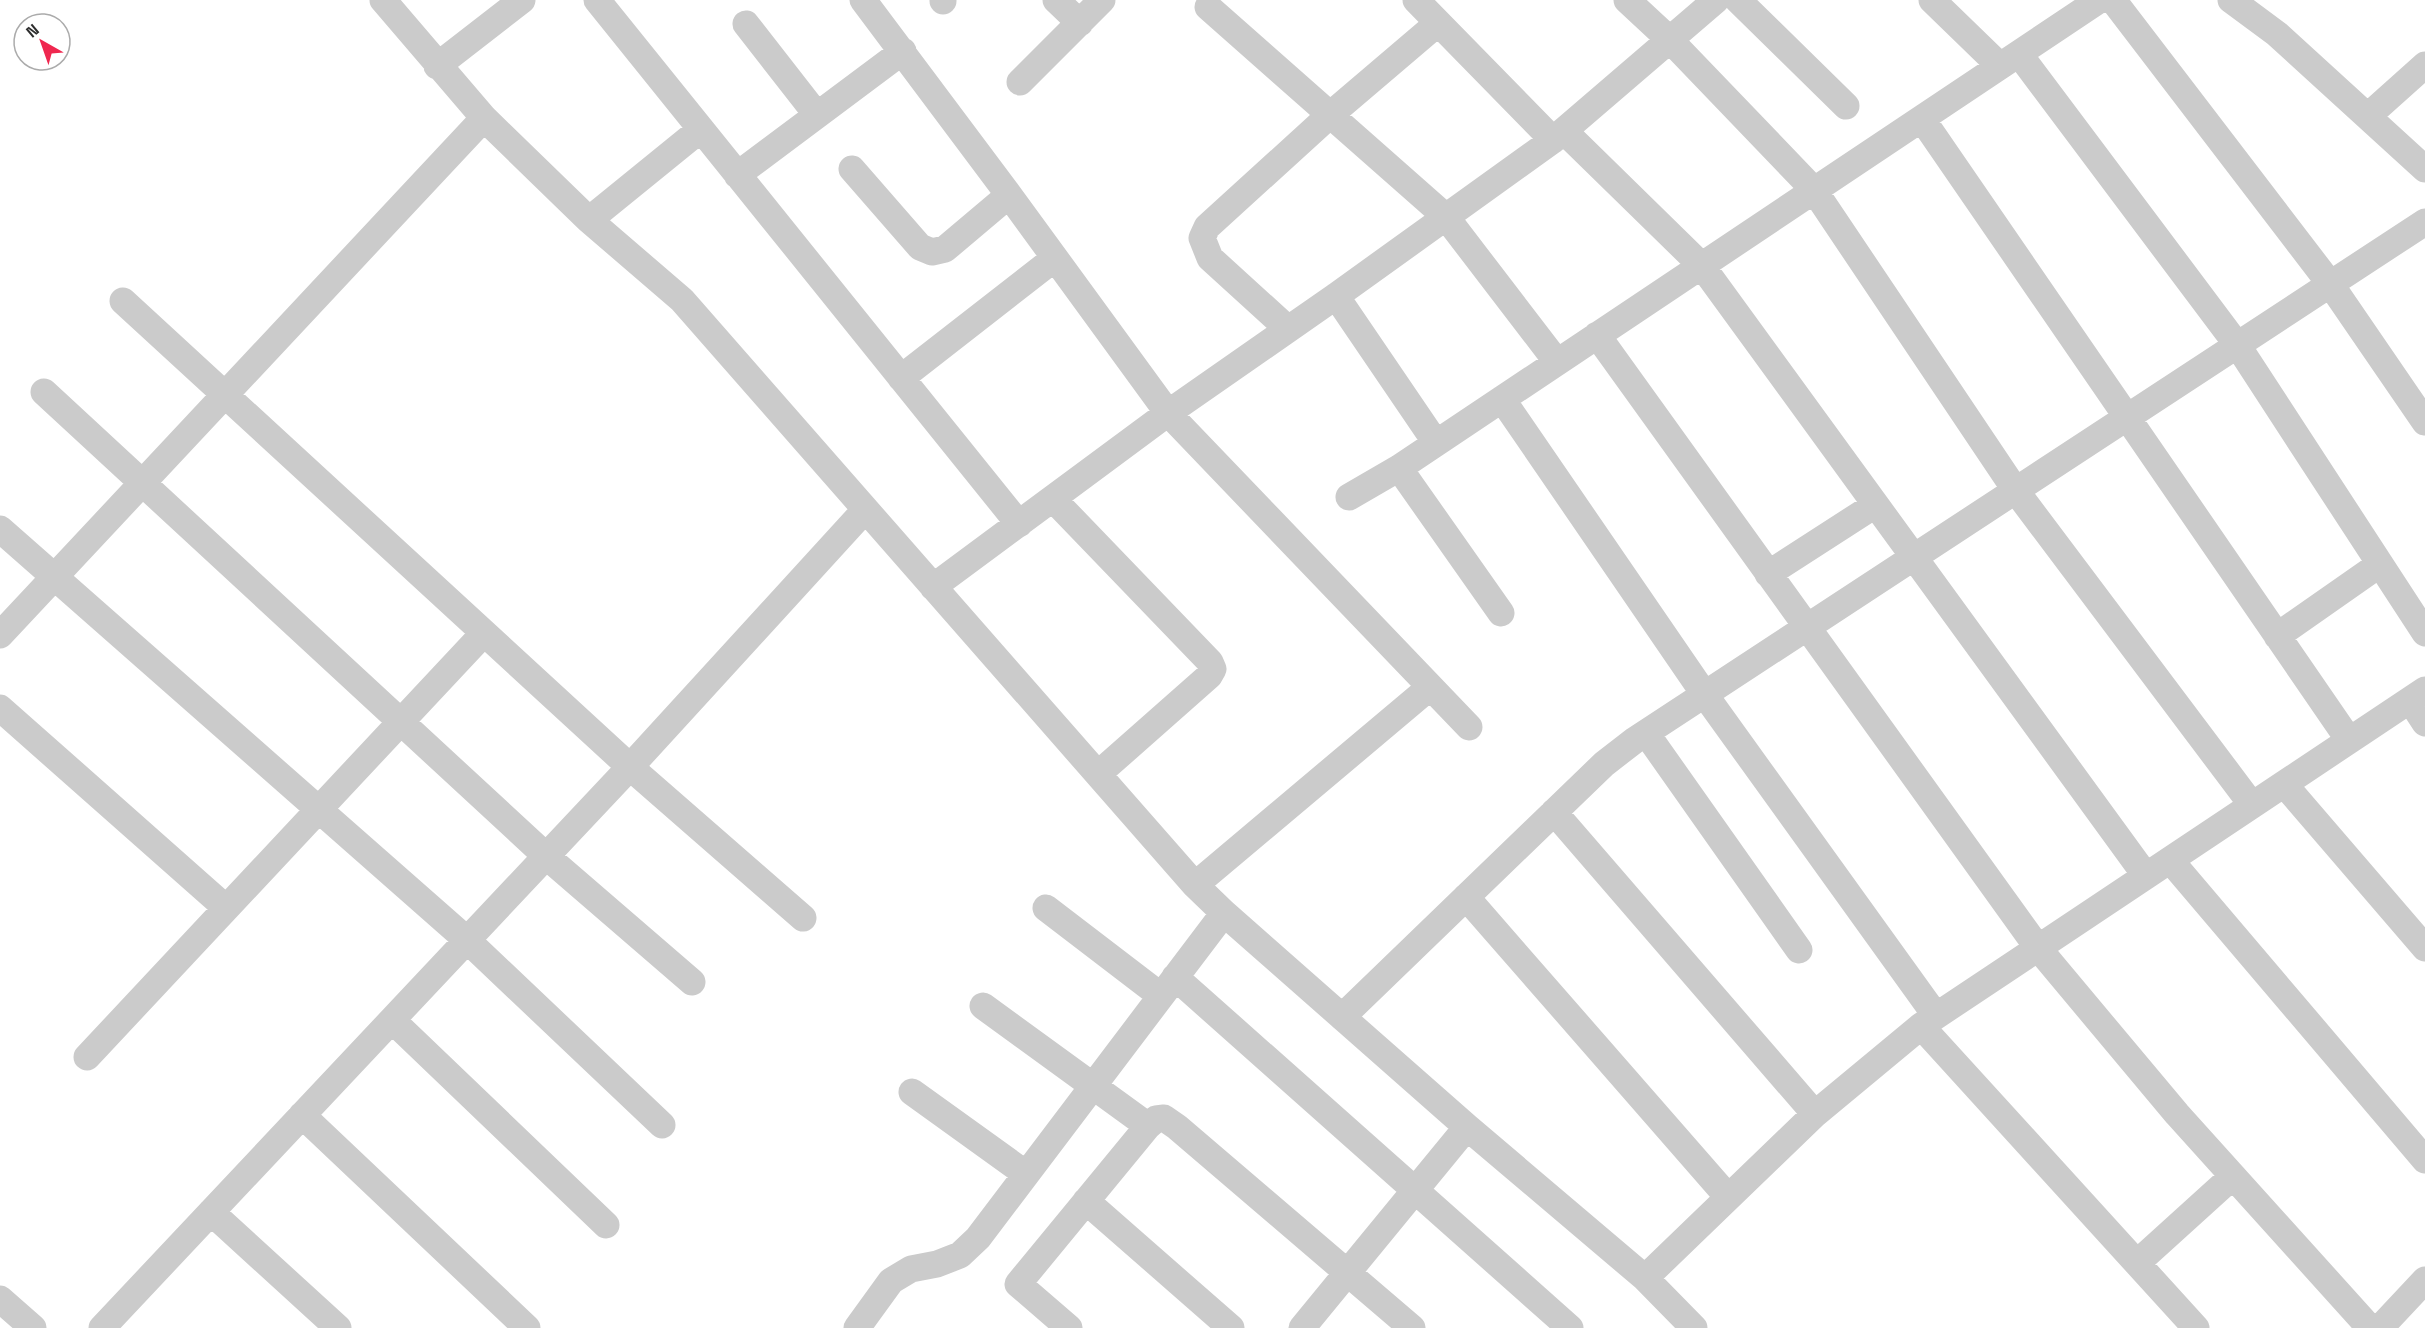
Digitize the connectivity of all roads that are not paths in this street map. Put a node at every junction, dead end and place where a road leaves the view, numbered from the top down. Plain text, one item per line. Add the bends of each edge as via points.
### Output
1 (383, 0) edge
2 (522, 0) edge
3 (597, 0) edge
4 (863, 0) edge
5 (1056, 0) edge
6 (1102, 0) edge
7 (1416, 0) edge
8 (1626, 0) edge
9 (1716, 0) edge
10 (1738, 0) edge
11 (1932, 0) edge
12 (2099, 0) edge
13 (2113, 0) edge
14 (2231, 0) edge
15 (1208, 7) dead end
16 (1080, 23) junction
17 (1438, 23) junction
18 (746, 24) dead end
19 (1670, 40) junction
20 (903, 51) junction
21 (2009, 60) junction
22 (2425, 65) edge
23 (437, 66) junction
24 (1020, 82) dead end
25 (1846, 106) dead end
26 (817, 115) junction
27 (1330, 115) junction
28 (2368, 116) junction
29 (484, 118) junction
30 (1922, 119) junction
31 (701, 129) junction
32 (1559, 136) junction
33 (852, 169) dead end
34 (2425, 169) edge
35 (738, 175) junction
36 (1814, 190) junction
37 (1009, 195) junction
38 (1446, 217) junction
39 (589, 220) junction
40 (2425, 222) edge
41 (1055, 258) junction
42 (1702, 266) junction
43 (2331, 285) junction
44 (1336, 296) junction
45 (123, 302) dead end
46 (1288, 329) junction
47 (1597, 335) junction
48 (2238, 346) junction
49 (1557, 362) junction
50 (902, 378) junction
51 (44, 392) dead end
52 (225, 395) junction
53 (1502, 399) junction
54 (1168, 412) junction
55 (2126, 419) junction
56 (2425, 422) edge
57 (1436, 442) junction
58 (1399, 468) junction
59 (143, 482) junction
60 (2016, 491) junction
61 (1349, 497) dead end
62 (1053, 499) junction
63 (1875, 505) junction
64 (865, 510) junction
65 (1019, 524) junction
66 (0, 529) edge
67 (1914, 558) junction
68 (2380, 564) junction
69 (1768, 574) junction
70 (55, 577) junction
71 (933, 587) junction
72 (1501, 613) dead end
73 (1807, 629) junction
74 (484, 633) junction
75 (2425, 633) edge
76 (0, 635) edge
77 (2277, 636) junction
78 (1430, 688) junction
79 (1706, 695) junction
80 (2418, 695) edge
81 (0, 708) edge
82 (401, 721) junction
83 (2425, 723) edge
84 (1469, 727) dead end
85 (1646, 733) junction
86 (2349, 740) junction
87 (630, 767) junction
88 (1098, 774) junction
89 (2284, 784) junction
90 (2253, 805) junction
91 (318, 809) junction
92 (1554, 812) junction
93 (546, 856) junction
94 (2170, 860) junction
95 (2146, 876) junction
96 (1195, 885) junction
97 (1466, 897) junction
98 (226, 908) junction
99 (1046, 908) dead end
100 (1224, 913) junction
101 (803, 918) dead end
102 (467, 940) junction
103 (2038, 948) junction
104 (2425, 948) edge
105 (1799, 950) dead end
106 (692, 982) dead end
107 (1168, 986) junction
108 (983, 1006) dead end
109 (1342, 1017) junction
110 (392, 1020) junction
111 (1929, 1021) junction
112 (87, 1057) dead end
113 (1093, 1086) junction
114 (912, 1092) dead end
115 (1815, 1114) junction
116 (302, 1115) junction
117 (662, 1125) dead end
118 (1148, 1126) junction
119 (1467, 1126) junction
120 (2425, 1160) edge
121 (1026, 1174) junction
122 (2233, 1176) junction
123 (1415, 1190) junction
124 (1728, 1197) junction
125 (1086, 1201) junction
126 (211, 1212) junction
127 (606, 1225) dead end
128 (2137, 1263) junction
129 (1348, 1272) junction
130 (1645, 1278) junction
131 (2425, 1280) edge
132 (0, 1299) edge
133 (867, 1324) edge
134 (33, 1328) edge
135 (102, 1328) edge
136 (338, 1328) edge
137 (527, 1328) edge
138 (1069, 1328) edge
139 (1231, 1328) edge
140 (1302, 1328) edge
141 (1412, 1328) edge
142 (1570, 1328) edge
143 (1694, 1328) edge
144 (2196, 1328) edge
145 (2370, 1328) edge
146 (2380, 1328) edge

1 - 23 street
2 - 23 street
3 - 31 street
4 - 20 street
5 - 16 street
6 - 16 street
7 - 17 street
8 - 19 street
9 - 19 street
10 - 25 street
11 - 21 street
12 - 21 street
13 - 43 street
14 - 28 street via 2277,34
15 - 27 street
16 - 24 street
17 - 27 street
17 - 32 street
18 - 26 street
19 - 32 street
19 - 36 street
20 - 26 street
20 - 37 street
21 - 30 street
21 - 48 street
22 - 28 street
23 - 29 street
26 - 35 street
27 - 38 street
27 - 46 street via 1207,227 1202,238 1210,258
28 - 34 street
29 - 39 street
29 - 52 street
30 - 36 street
30 - 55 street
31 - 35 street
31 - 39 street
32 - 38 street
32 - 42 street
33 - 37 street via 920,247 932,252 945,249
35 - 50 street
36 - 42 street
36 - 60 street
37 - 41 street
38 - 44 street
38 - 49 street
39 - 64 street via 682,300
40 - 43 street
41 - 50 street
41 - 54 street
42 - 47 street
42 - 63 street
43 - 48 street
43 - 56 street
44 - 46 street
44 - 57 street
45 - 52 street
46 - 54 street
47 - 49 street
47 - 69 street
48 - 55 street
48 - 68 street
49 - 53 street
50 - 65 street
51 - 59 street
52 - 59 street
52 - 74 street
53 - 57 street
53 - 79 street
54 - 62 street
54 - 78 street
55 - 60 street
55 - 77 street
57 - 58 street
58 - 61 street
58 - 72 street
59 - 70 street
59 - 82 street
60 - 67 street
60 - 90 street
62 - 65 street
62 - 88 street via 1213,669
63 - 67 street
63 - 69 street
64 - 71 street
64 - 87 street
65 - 71 street
66 - 70 street
67 - 73 street
67 - 95 street
68 - 75 street
68 - 77 street
69 - 73 street
70 - 76 street
70 - 91 street
71 - 88 street
73 - 79 street
73 - 103 street
74 - 82 street
74 - 87 street
77 - 86 street
78 - 84 street
78 - 96 street
79 - 85 street
79 - 111 street
80 - 83 street
80 - 86 street
81 - 98 street
82 - 91 street
82 - 93 street
85 - 92 street via 1604,764
85 - 105 street
86 - 89 street
87 - 93 street
87 - 101 street
88 - 96 street
89 - 90 street
89 - 104 street
90 - 94 street
91 - 98 street
91 - 102 street
92 - 97 street
92 - 115 street
93 - 102 street
93 - 106 street
94 - 95 street
94 - 120 street
95 - 103 street
96 - 100 street
97 - 109 street
97 - 124 street
98 - 112 street
99 - 107 street
100 - 107 street
100 - 109 street
102 - 110 street
102 - 117 street
103 - 111 street
103 - 122 street
107 - 113 street
107 - 123 street
108 - 113 street
109 - 119 street
110 - 116 street
110 - 127 street
111 - 115 street
111 - 128 street via 2055,1174
113 - 118 street
113 - 121 street
114 - 121 street
115 - 124 street
116 - 126 street
116 - 137 street
118 - 125 street
118 - 129 street via 1164,1118 1177,1126
119 - 123 street
119 - 130 street
121 - 133 street via 978,1238 960,1255 911,1269 891,1281
122 - 128 street
122 - 145 street
123 - 129 street
123 - 142 street
124 - 130 street
125 - 138 street via 1018,1284
125 - 139 street
126 - 135 street
126 - 136 street
128 - 144 street
129 - 140 street
129 - 141 street
130 - 143 street
131 - 146 street
132 - 134 street

